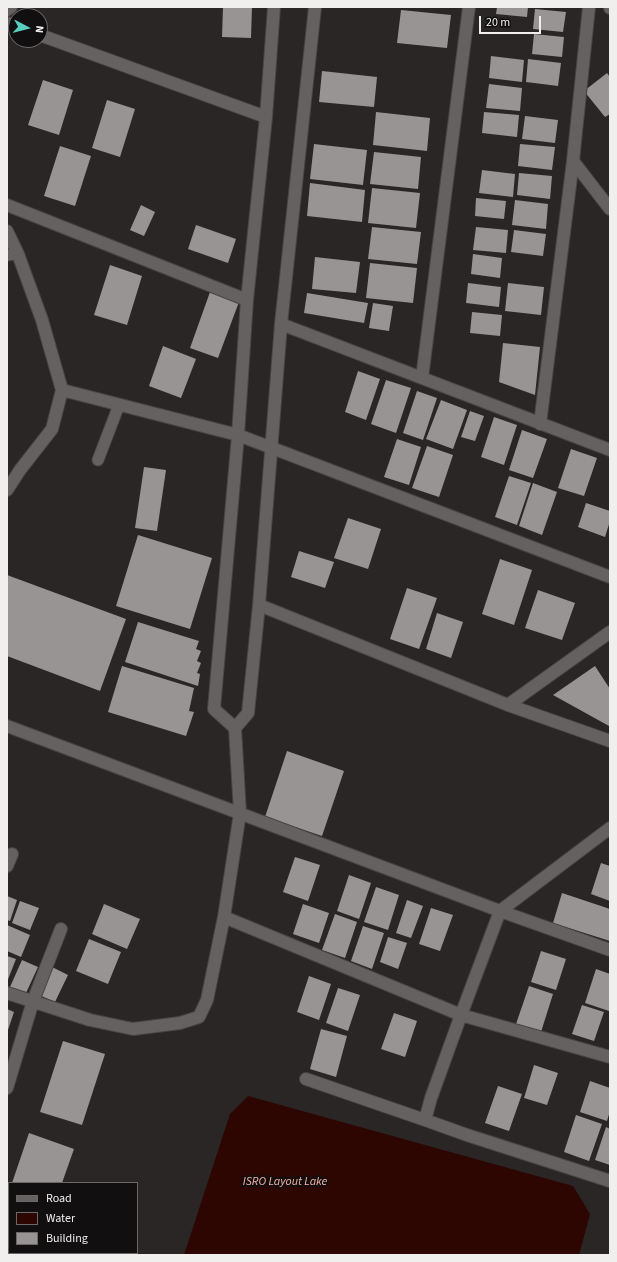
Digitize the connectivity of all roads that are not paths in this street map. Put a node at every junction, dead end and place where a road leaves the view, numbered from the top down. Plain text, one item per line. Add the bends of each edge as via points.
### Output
1 (11, 7) edge
2 (274, 7) edge
3 (315, 7) edge
4 (469, 7) edge
5 (589, 7) edge
6 (7, 10) edge
7 (48, 38) edge
8 (266, 116) junction
9 (573, 161) junction
10 (7, 205) edge
11 (610, 209) edge
12 (7, 231) edge
13 (12, 255) edge
14 (248, 300) junction
15 (281, 324) junction
16 (422, 378) junction
17 (62, 390) junction
18 (119, 404) junction
19 (540, 424) junction
20 (238, 436) junction
21 (271, 448) junction
22 (610, 450) edge
23 (98, 460) dead end
24 (7, 490) edge
25 (610, 578) edge
26 (259, 605) junction
27 (610, 632) edge
28 (508, 705) junction
29 (7, 726) edge
30 (235, 728) junction
31 (610, 741) edge
32 (240, 813) junction
33 (610, 828) edge
34 (12, 854) dead end
35 (7, 866) edge
36 (500, 911) junction
37 (224, 917) junction
38 (60, 929) dead end
39 (610, 950) edge
40 (7, 993) edge
41 (33, 1001) junction
42 (461, 1015) junction
43 (610, 1057) edge
44 (306, 1079) dead end
45 (7, 1088) edge
46 (425, 1120) junction
47 (610, 1181) edge

1 - 6 street
2 - 8 street
3 - 15 street
4 - 16 street
5 - 9 street
7 - 8 street
8 - 14 street
9 - 11 street
9 - 19 street
10 - 14 street
12 - 13 street
13 - 17 street via 42,320
14 - 20 street
15 - 16 street
15 - 21 street
16 - 19 street
17 - 18 street
17 - 24 street via 52,428
18 - 20 street
18 - 23 lane
19 - 22 street
20 - 21 street
20 - 30 street via 214,709
21 - 25 street
21 - 26 street
26 - 28 street
26 - 30 street via 248,712
27 - 28 street
28 - 31 street
29 - 32 street
30 - 32 street
32 - 36 street
32 - 37 street
33 - 36 street
34 - 35 street
36 - 39 street
36 - 42 street
37 - 41 street via 207,1000 199,1017 180,1023 133,1029 90,1020
37 - 42 street
38 - 41 street
40 - 41 street
41 - 45 street
42 - 43 street
42 - 46 street
44 - 46 street
46 - 47 street

